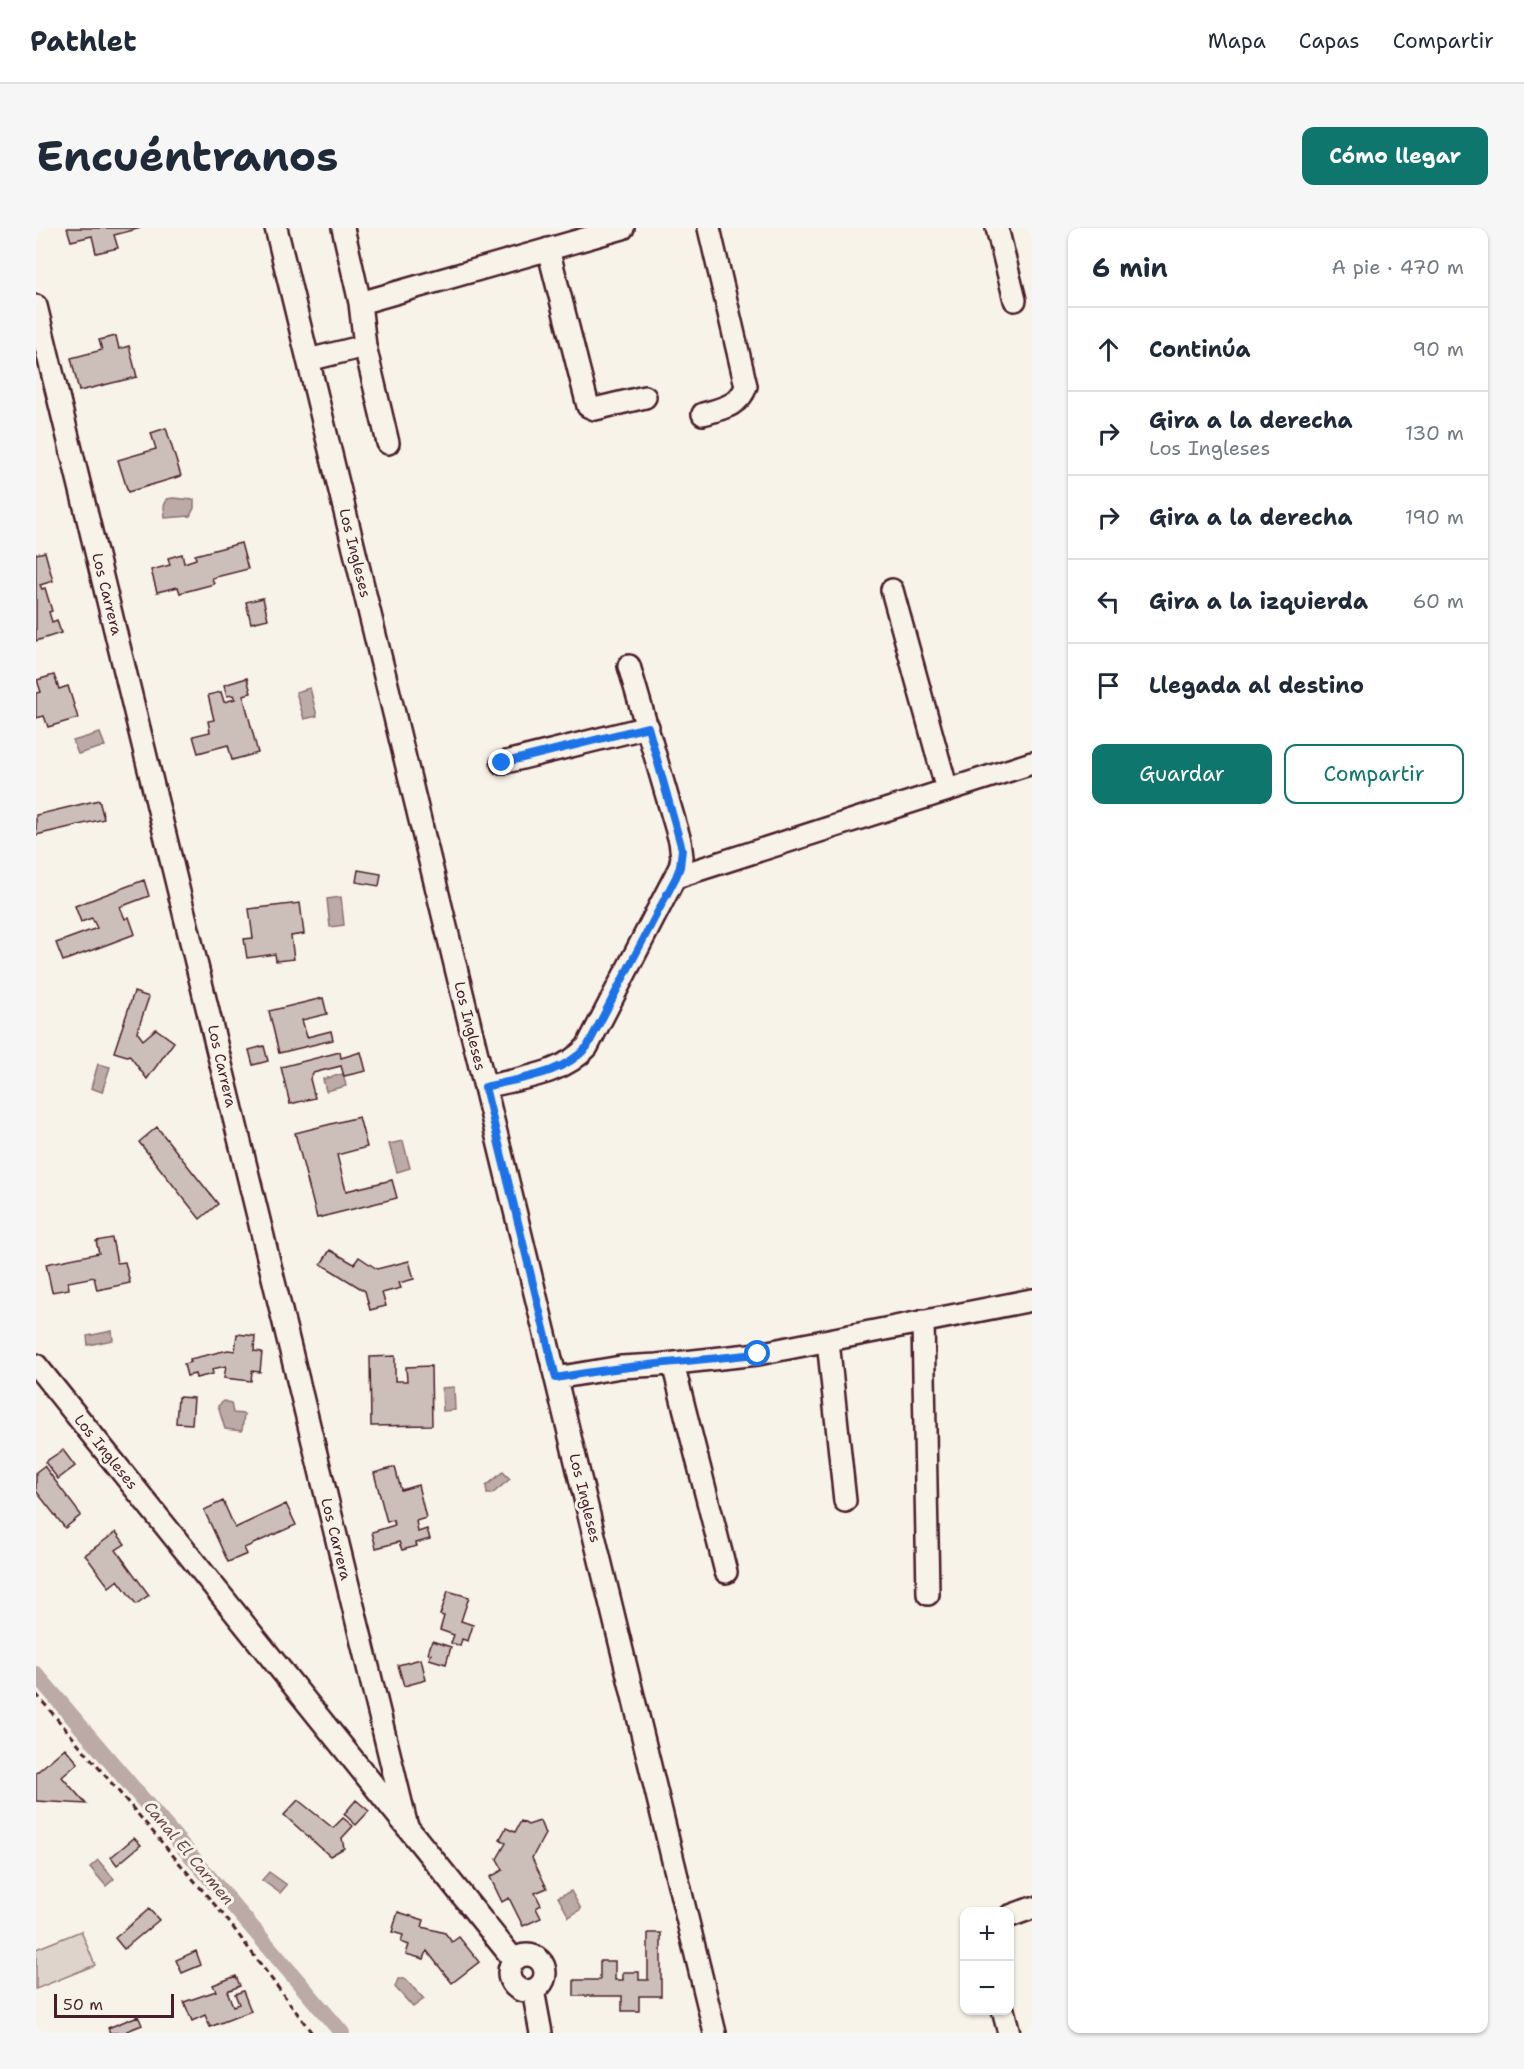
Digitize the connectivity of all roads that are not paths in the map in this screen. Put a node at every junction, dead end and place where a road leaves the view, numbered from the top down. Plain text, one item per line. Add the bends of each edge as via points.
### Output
1 (276, 228) edge
2 (343, 228) edge
3 (623, 228) edge
4 (709, 228) edge
5 (997, 228) edge
6 (548, 249) junction
7 (1015, 300) dead end
8 (360, 303) junction
9 (36, 306) edge
10 (365, 346) junction
11 (308, 360) junction
12 (645, 397) dead end
13 (703, 414) dead end
14 (388, 443) dead end
15 (892, 590) dead end
16 (629, 666) dead end
17 (648, 727) junction
18 (502, 763) dead end
19 (1032, 763) edge
20 (946, 790) junction
21 (676, 877) junction
22 (485, 1087) junction
23 (1032, 1300) edge
24 (923, 1321) junction
25 (828, 1341) junction
26 (673, 1364) junction
27 (36, 1365) edge
28 (556, 1378) junction
29 (845, 1501) dead end
30 (726, 1572) dead end
31 (928, 1594) dead end
32 (407, 1827) junction
33 (1032, 1908) edge
34 (1014, 1915) edge
35 (1004, 2015) edge
36 (541, 2033) edge
37 (715, 2033) edge
38 (1009, 2033) edge

1 - 11 street, Los Ingleses
2 - 8 street
3 - 6 street
4 - 13 street via 746,386 732,405
5 - 7 street
6 - 8 street
6 - 12 street via 588,406 595,409
8 - 10 street
9 - 32 street, Los Carrera
10 - 11 street
10 - 14 street
11 - 22 street, Los Ingleses
15 - 20 street
16 - 17 street
17 - 18 street
17 - 21 street via 681,841
19 - 20 street
20 - 21 street
21 - 22 street via 587,1047 574,1060 556,1069
22 - 28 street, Los Ingleses
23 - 24 street
24 - 25 street
24 - 31 street
25 - 26 street
25 - 29 street
26 - 28 street via 621,1367
26 - 30 street
27 - 32 street, Los Ingleses
28 - 37 street, Los Ingleses
32 - 36 street, Los Ingleses via 514,1960 525,1955 542,1963 543,1982 533,1990
33 - 34 street
35 - 38 street

